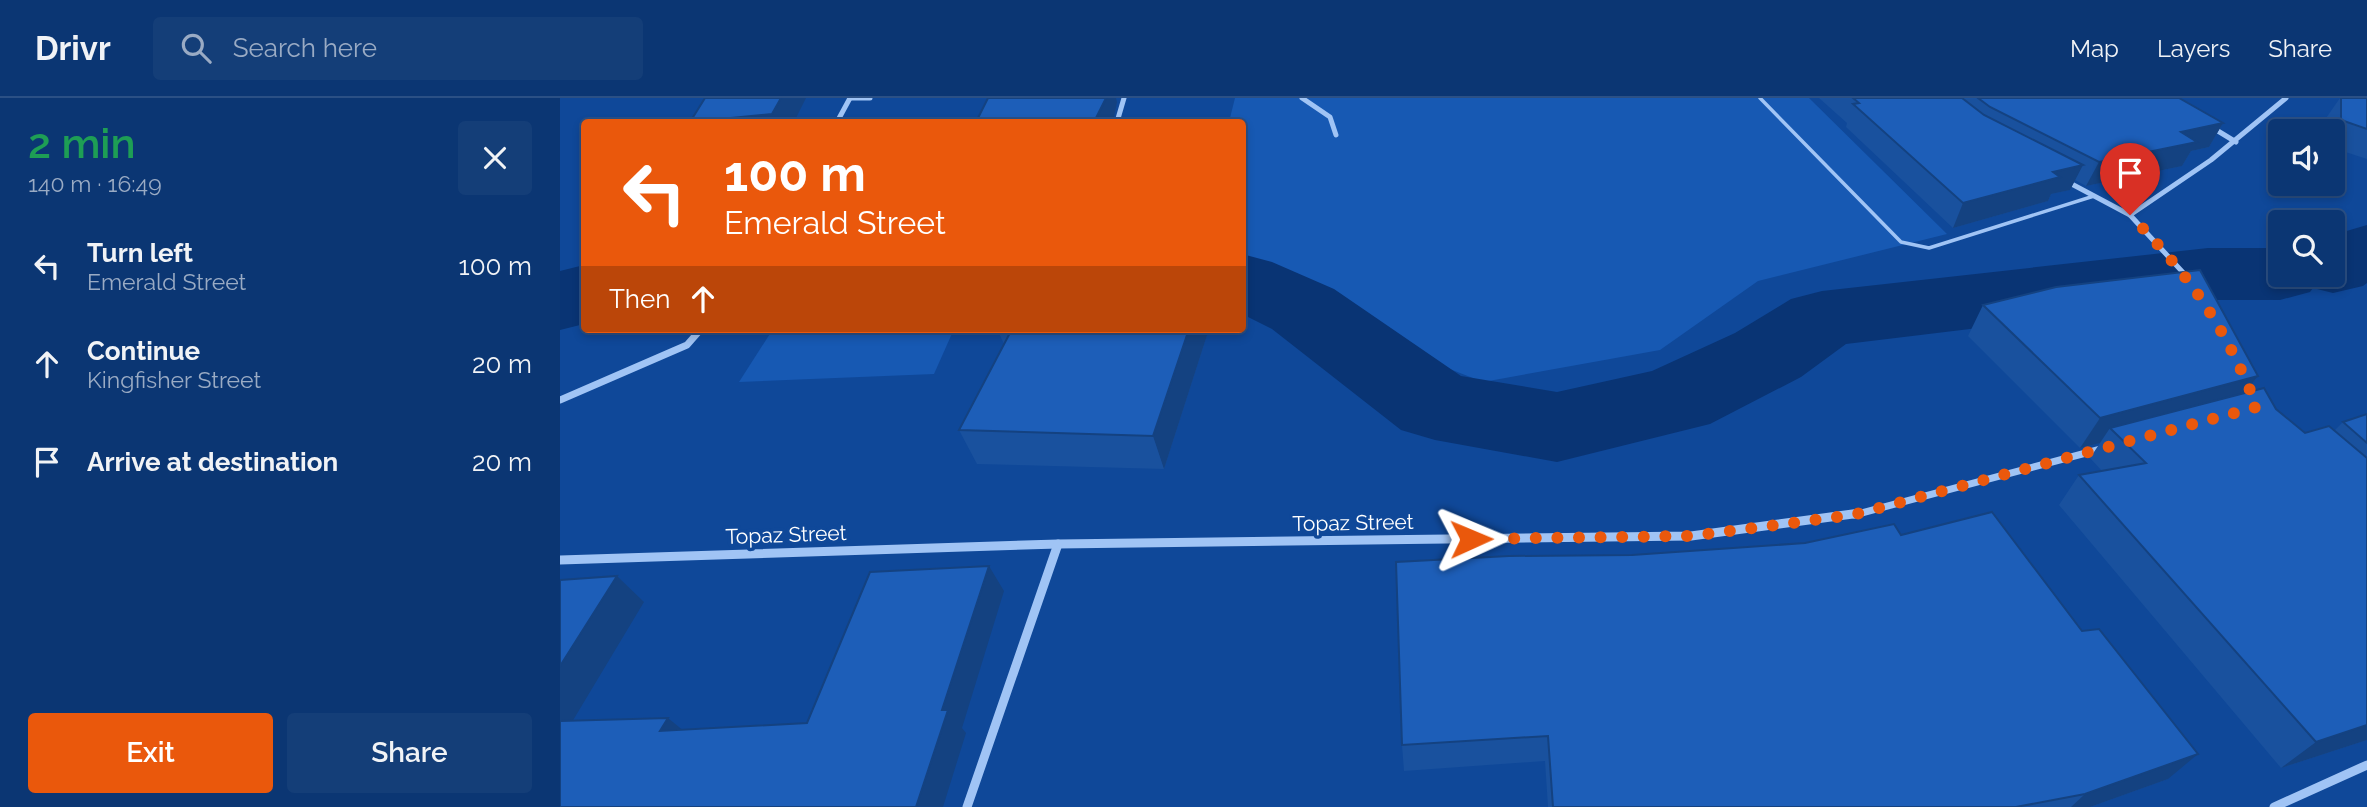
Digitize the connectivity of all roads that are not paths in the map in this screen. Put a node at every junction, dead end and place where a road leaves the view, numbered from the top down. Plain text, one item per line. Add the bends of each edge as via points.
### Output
1 (850, 98) edge
2 (870, 98) edge
3 (1124, 98) edge
4 (1303, 98) edge
5 (1760, 98) edge
6 (2287, 98) edge
7 (839, 119) edge
8 (1118, 119) edge
9 (2201, 120) edge
10 (1336, 135) dead end
11 (2236, 142) junction
12 (2059, 178) edge
13 (2094, 196) junction
14 (2130, 215) junction
15 (2192, 284) edge
16 (698, 333) edge
17 (560, 400) edge
18 (2109, 447) dead end
19 (1058, 544) junction
20 (560, 560) edge
21 (2367, 765) edge
22 (967, 807) edge
23 (2274, 807) edge

1 - 2 street
1 - 7 street
3 - 8 street
4 - 10 street via 1331,117
5 - 13 lane via 1901,242 1929,247
6 - 11 street
9 - 11 street
11 - 14 street
12 - 13 street
13 - 14 street
14 - 15 street
16 - 17 street via 687,345
18 - 19 street, Topaz Street via 1853,515 1691,536
19 - 20 street, Topaz Street
19 - 22 street
21 - 23 street

